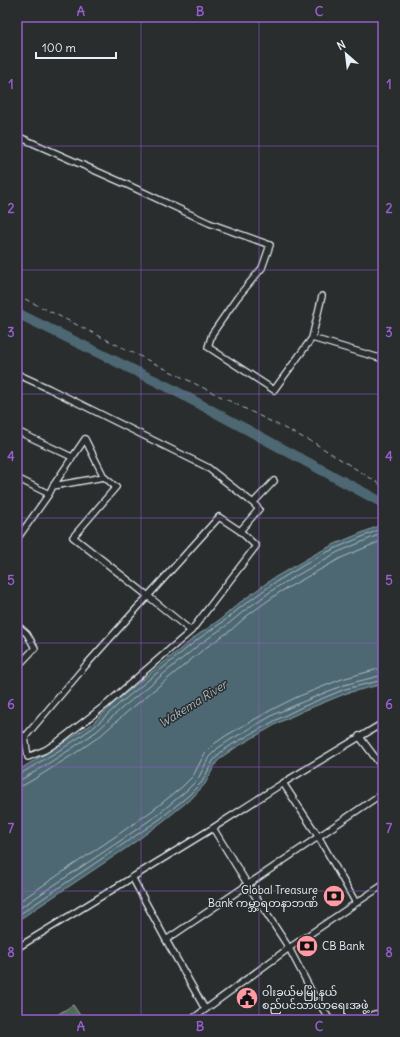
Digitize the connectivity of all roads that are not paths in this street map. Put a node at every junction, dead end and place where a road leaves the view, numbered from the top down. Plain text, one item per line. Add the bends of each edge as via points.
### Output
1 (17, 136) edge
2 (322, 296) dead end
3 (312, 338) junction
4 (383, 359) edge
5 (17, 374) edge
6 (17, 431) edge
7 (72, 457) junction
8 (104, 477) junction
9 (17, 478) edge
10 (274, 481) dead end
11 (53, 486) junction
12 (49, 494) junction
13 (253, 503) junction
14 (19, 530) edge
15 (240, 531) junction
16 (17, 539) edge
17 (148, 596) junction
18 (17, 625) edge
19 (191, 631) junction
20 (17, 667) edge
21 (383, 723) edge
22 (17, 732) edge
23 (360, 736) junction
24 (25, 737) junction
25 (383, 768) edge
26 (282, 783) junction
27 (383, 793) edge
28 (213, 828) junction
29 (318, 836) junction
30 (132, 877) junction
31 (248, 885) junction
32 (383, 885) edge
33 (356, 902) junction
34 (166, 940) junction
35 (17, 948) edge
36 (289, 948) junction
37 (205, 1009) junction
38 (383, 1015) edge
39 (192, 1020) edge
40 (330, 1020) edge
41 (364, 1020) edge

1 - 3 street via 209,224 270,245 262,268 212,334 208,347 274,390
2 - 3 street
3 - 4 street
5 - 13 street via 207,467
6 - 7 street
7 - 8 street via 85,439
7 - 11 street
8 - 11 street
8 - 17 street via 116,487 73,537
9 - 12 street
10 - 13 street
11 - 12 street
12 - 14 street
13 - 15 street via 259,509
14 - 16 street
15 - 17 street via 219,518
15 - 19 street via 256,546
17 - 19 street
17 - 24 street
18 - 20 street via 27,634 35,648
19 - 24 street via 108,704 45,750 28,757
21 - 23 street
22 - 24 street
23 - 25 street
23 - 26 street
26 - 28 street
26 - 29 street
27 - 29 street
28 - 30 street
28 - 31 street
29 - 31 street
29 - 33 street
30 - 34 street
30 - 35 street
31 - 34 street
31 - 36 street
32 - 33 street
33 - 36 street
34 - 37 street
36 - 37 street
36 - 40 street
37 - 39 street
38 - 41 street via 373,1014

